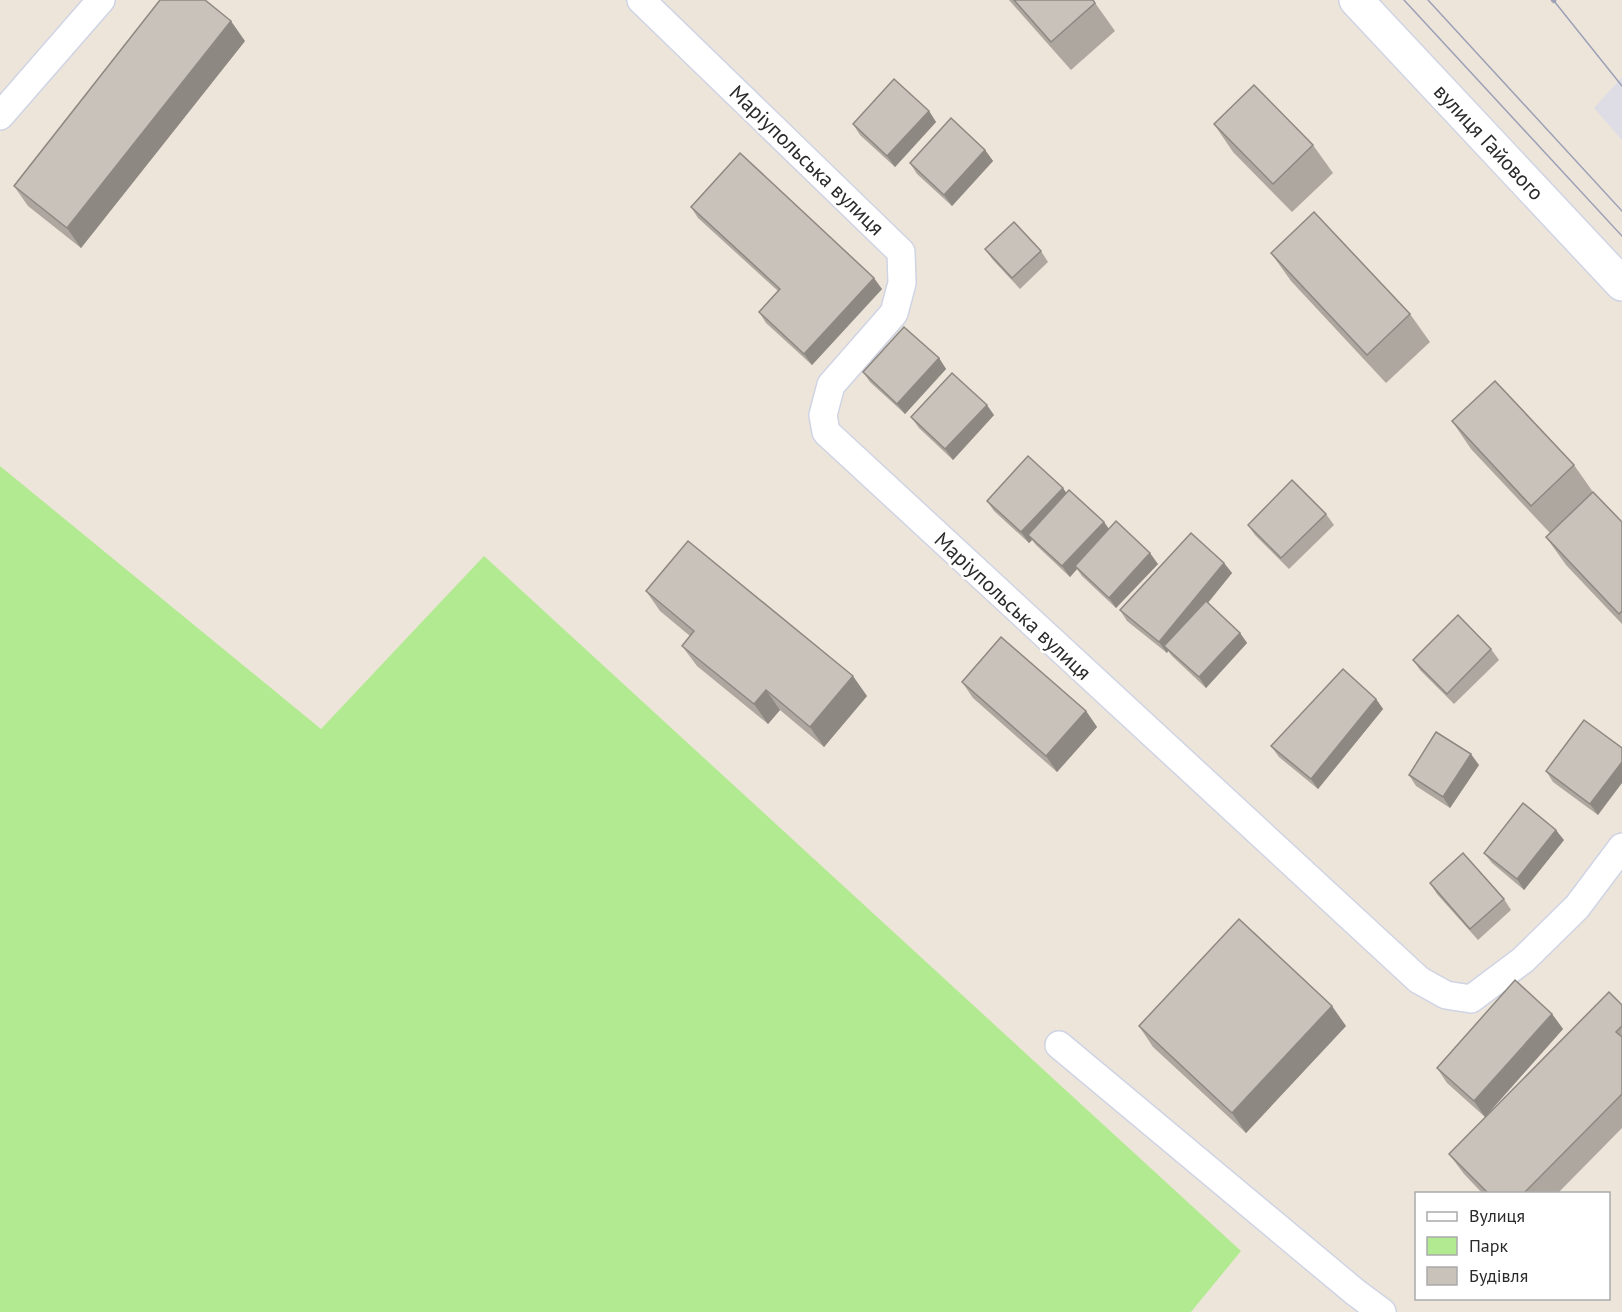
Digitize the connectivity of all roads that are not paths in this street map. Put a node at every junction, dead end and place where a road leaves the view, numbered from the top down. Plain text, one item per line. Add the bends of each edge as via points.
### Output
1 (101, 0) edge
2 (641, 0) edge
3 (1356, 0) edge
4 (0, 116) edge
5 (1622, 284) edge
6 (1622, 847) edge
7 (1059, 1045) dead end
8 (1382, 1312) edge

1 - 4 street
2 - 6 street, Маріупольська вулиця via 901,252 902,284 894,313 831,385 823,415 826,432 1419,980 1446,995 1471,999 1523,960 1577,907
3 - 5 street, вулиця Гайового
7 - 8 street

